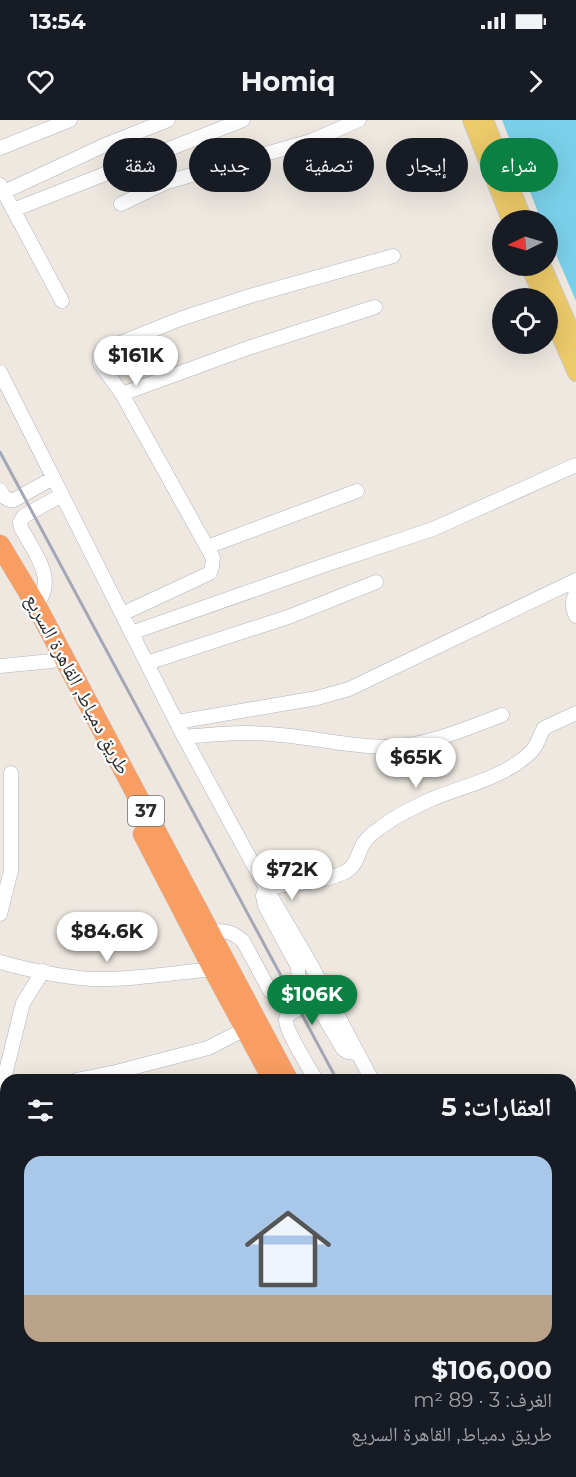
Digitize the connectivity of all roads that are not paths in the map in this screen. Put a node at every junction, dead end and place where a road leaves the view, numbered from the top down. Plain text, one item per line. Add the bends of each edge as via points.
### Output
1 (70, 120) edge
2 (168, 120) edge
3 (243, 120) edge
4 (359, 120) edge
5 (471, 120) edge
6 (484, 120) edge
7 (0, 148) edge
8 (2, 189) edge
9 (507, 196) junction
10 (121, 204) dead end
11 (13, 210) junction
12 (509, 210) edge
13 (517, 210) edge
14 (393, 256) dead end
15 (547, 276) edge
16 (62, 301) dead end
17 (375, 307) dead end
18 (558, 332) edge
19 (576, 342) edge
20 (0, 372) edge
21 (576, 373) edge
22 (122, 394) junction
23 (576, 465) edge
24 (53, 478) junction
25 (0, 490) edge
26 (357, 491) dead end
27 (62, 495) junction
28 (0, 545) edge
29 (207, 547) junction
30 (0, 568) edge
31 (576, 579) edge
32 (376, 582) dead end
33 (576, 593) edge
34 (36, 605) junction
35 (122, 614) junction
36 (576, 616) edge
37 (131, 633) junction
38 (52, 661) junction
39 (147, 663) junction
40 (0, 666) edge
41 (576, 713) edge
42 (502, 715) dead end
43 (177, 722) junction
44 (184, 737) junction
45 (10, 773) dead end
46 (266, 888) junction
47 (0, 914) edge
48 (209, 932) junction
49 (0, 962) edge
50 (213, 969) junction
51 (43, 971) junction
52 (246, 1029) junction
53 (357, 1053) junction
54 (5, 1074) edge
55 (103, 1074) edge
56 (270, 1074) edge
57 (285, 1074) edge
58 (313, 1074) edge
59 (369, 1074) edge

1 - 7 street
2 - 8 street
3 - 11 street
4 - 10 street via 311,141 167,182
5 - 9 main road
6 - 9 main road
8 - 11 street
9 - 12 main road
9 - 13 main road
11 - 16 street
14 - 22 street via 250,296 103,350 100,363
15 - 19 main road
17 - 22 street
18 - 21 main road
20 - 24 street
22 - 29 street
23 - 37 street via 433,529
24 - 25 street via 14,500 6,498
24 - 27 street
26 - 29 street
27 - 34 street via 20,522 45,575 44,591
27 - 35 street
28 - 34 highway, طريق دمياط, القاهرة السريع / 37
29 - 35 street via 213,558 210,573
30 - 38 highway, طريق دمياط, القاهرة السريع / 37
31 - 43 street via 349,689 317,699
32 - 39 street via 291,616
33 - 36 street
34 - 48 highway, طريق دمياط, القاهرة السريع / 37
35 - 37 street
37 - 39 street
38 - 40 street
38 - 50 highway, طريق دمياط, القاهرة السريع / 37
39 - 43 street
41 - 46 street via 544,728 532,751 507,770 432,799 379,828 365,841 348,870 332,877
42 - 44 street via 440,737 388,747 258,733
43 - 44 street
44 - 46 street
45 - 47 street via 11,871
46 - 48 street via 266,906 298,967 296,984 280,992 270,991 237,935 224,930
46 - 53 street
48 - 57 highway, طريق دمياط, القاهرة السريع / 37
49 - 51 street
50 - 51 street via 105,979
50 - 52 highway, طريق دمياط, القاهرة السريع / 37
51 - 54 street via 23,1003
52 - 55 street via 208,1048
52 - 56 highway, طريق دمياط, القاهرة السريع / 37
53 - 58 street via 343,1049 317,1005 305,1003 289,1014 286,1021
53 - 59 street

